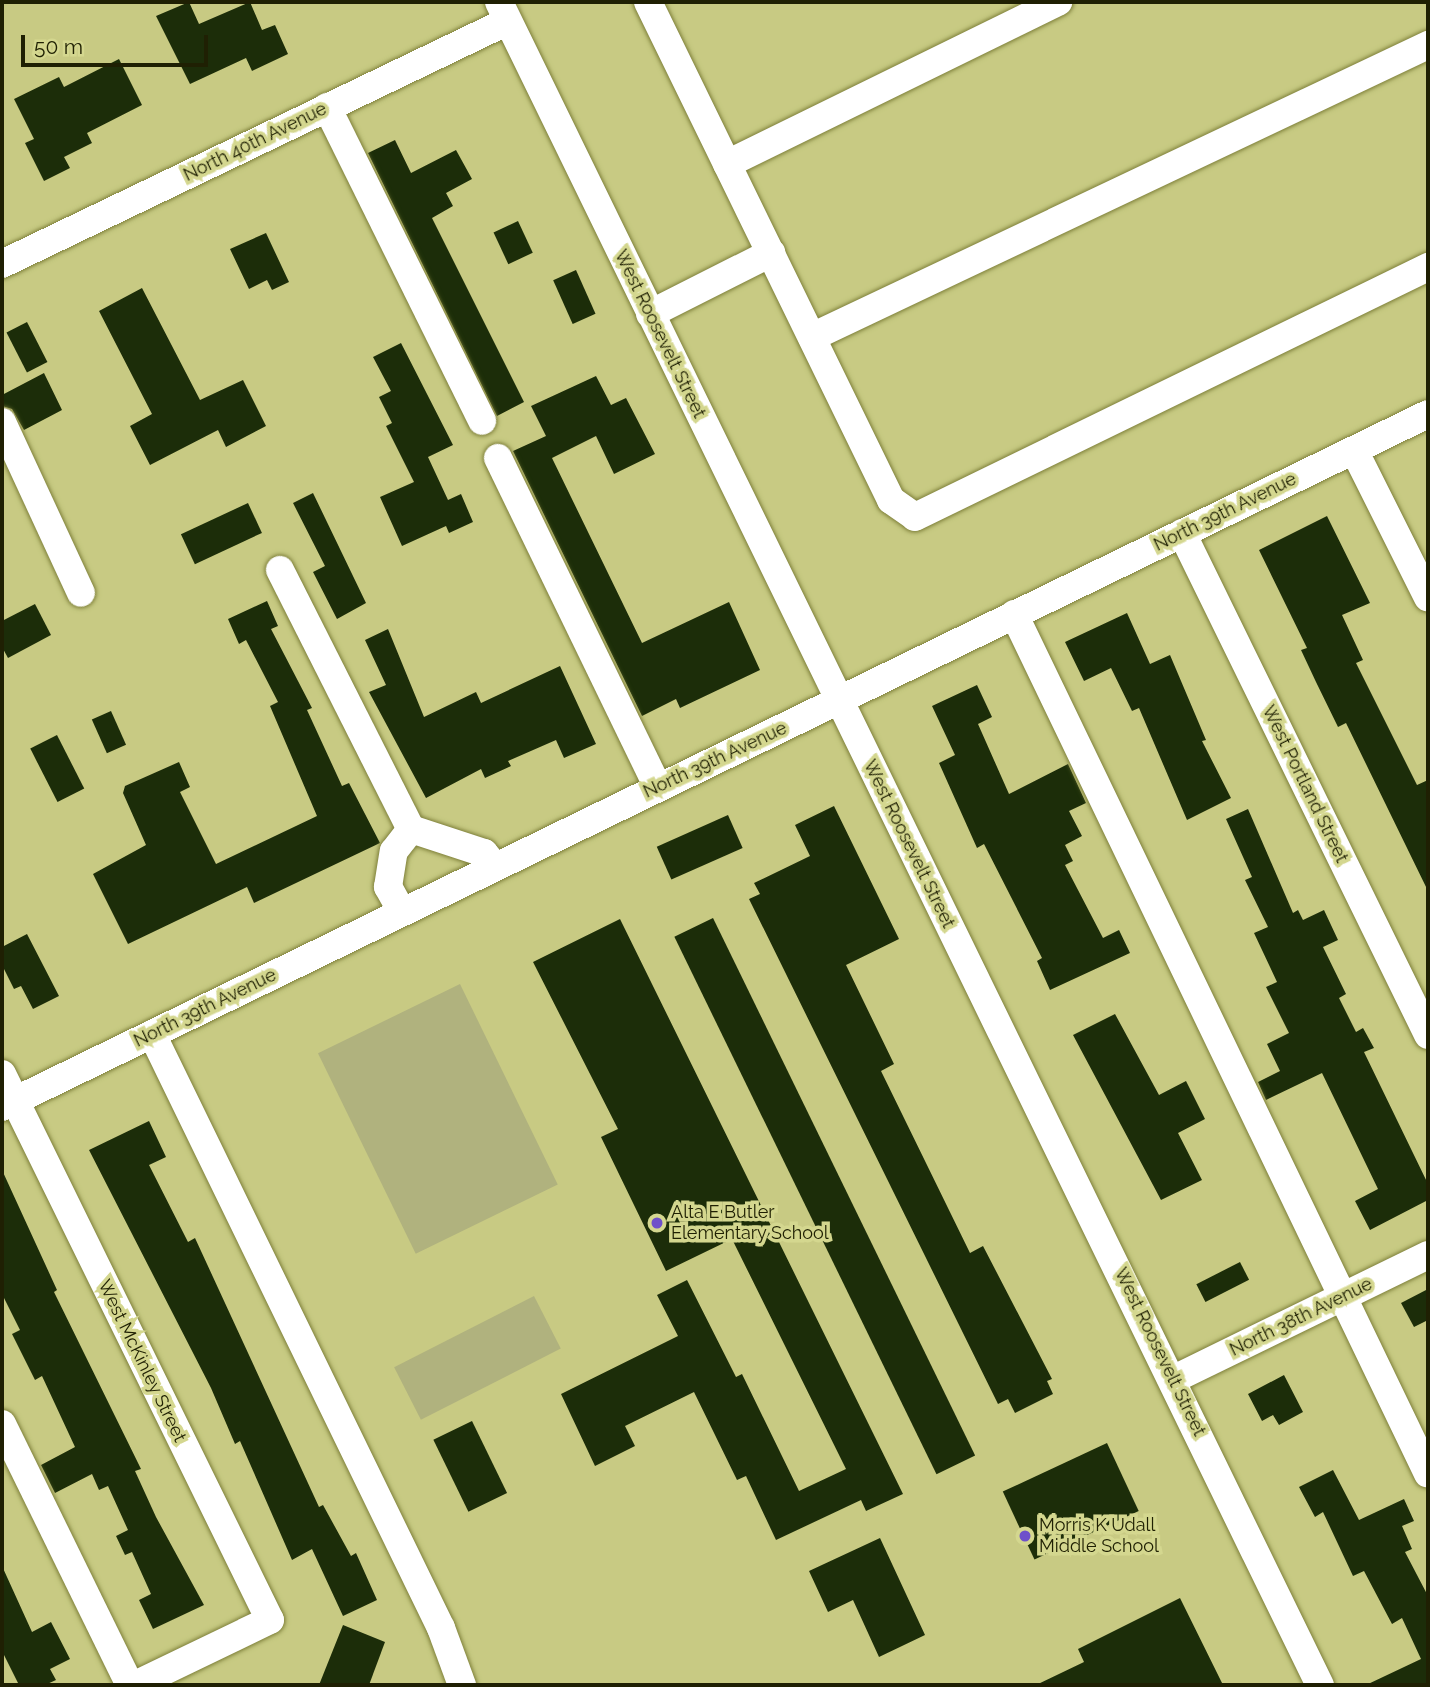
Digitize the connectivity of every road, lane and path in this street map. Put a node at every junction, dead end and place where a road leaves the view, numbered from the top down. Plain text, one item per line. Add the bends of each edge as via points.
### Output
1 (648, 2) edge
2 (1058, 2) edge
3 (503, 11) edge
4 (1428, 45) edge
5 (327, 107) junction
6 (727, 164) junction
7 (771, 253) junction
8 (2, 264) edge
9 (1428, 267) edge
10 (650, 314) junction
11 (811, 337) junction
12 (1428, 414) edge
13 (482, 421) dead end
14 (2, 422) edge
15 (1354, 450) junction
16 (498, 458) dead end
17 (1182, 533) junction
18 (280, 570) dead end
19 (81, 593) dead end
20 (1428, 598) edge
21 (1013, 614) junction
22 (838, 700) junction
23 (658, 787) junction
24 (411, 830) junction
25 (495, 866) junction
26 (401, 912) junction
27 (152, 1034) junction
28 (1428, 1035) edge
29 (2, 1074) edge
30 (8, 1105) edge
31 (1428, 1255) edge
32 (1345, 1296) junction
33 (1174, 1379) junction
34 (2, 1424) edge
35 (1428, 1474) edge
36 (133, 1685) edge
37 (462, 1685) edge
38 (1320, 1685) edge

1 - 6 street
2 - 6 street
3 - 5 street, North 40th Avenue
3 - 10 street, West Roosevelt Street
4 - 11 street
5 - 8 street, North 40th Avenue
5 - 13 street
6 - 7 street
7 - 10 street
7 - 11 street
9 - 11 street via 915,517 891,500
10 - 22 street, West Roosevelt Street
12 - 15 street, North 39th Avenue
14 - 19 street
15 - 17 street, North 39th Avenue
15 - 20 street
16 - 23 street
17 - 21 street, North 39th Avenue
17 - 28 street, West Portland Street
18 - 24 street
21 - 22 street, North 39th Avenue
21 - 32 street
22 - 23 street, North 39th Avenue
22 - 33 street, West Roosevelt Street
23 - 25 street, North 39th Avenue
24 - 25 street via 484,853
24 - 26 street via 394,851 388,887
25 - 26 street, North 39th Avenue
26 - 27 street, North 39th Avenue
27 - 30 street, North 39th Avenue
27 - 37 street via 441,1628
29 - 30 street, West McKinley Street
30 - 36 street, West McKinley Street via 270,1620
31 - 32 street, North 38th Avenue
32 - 33 street, North 38th Avenue
32 - 35 street
33 - 38 street, West Roosevelt Street
34 - 36 street

